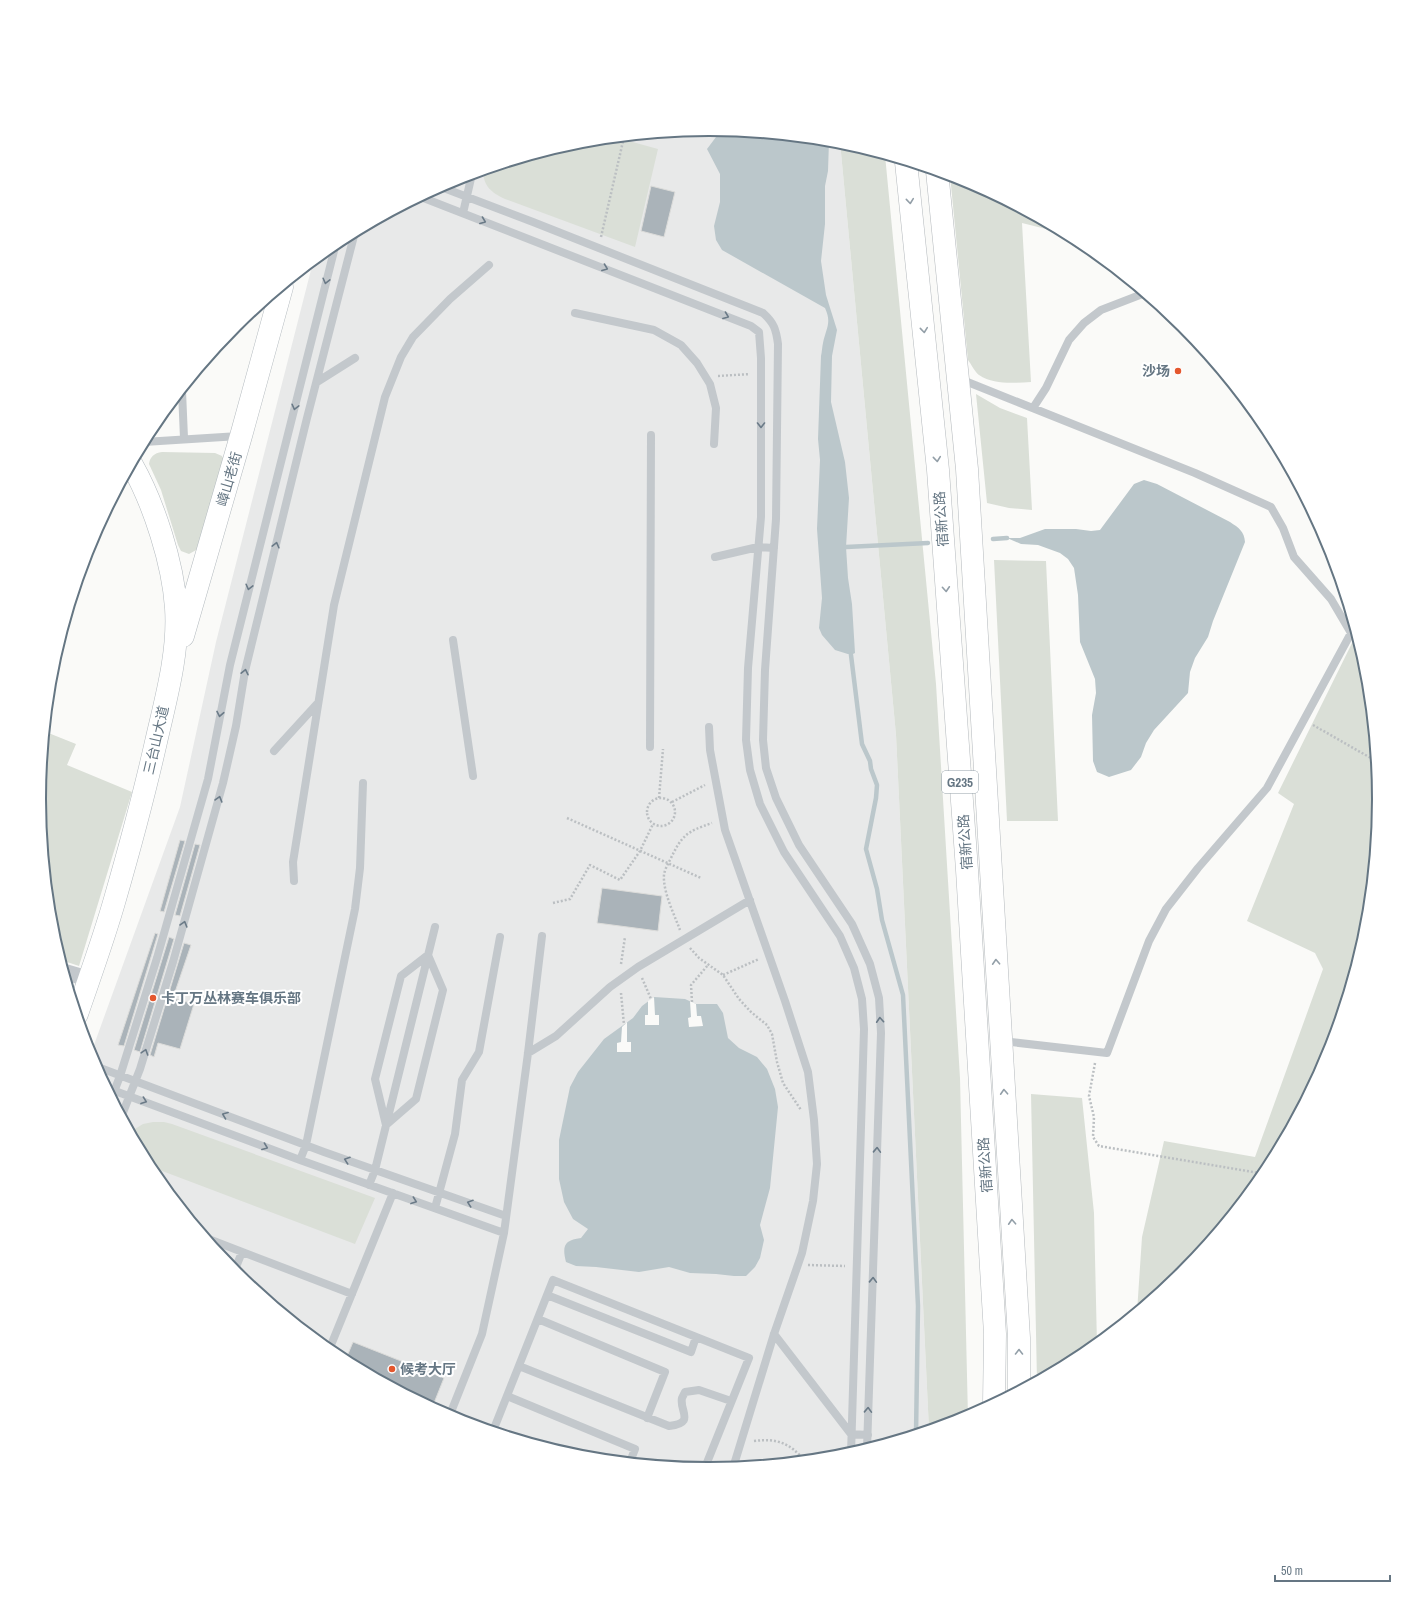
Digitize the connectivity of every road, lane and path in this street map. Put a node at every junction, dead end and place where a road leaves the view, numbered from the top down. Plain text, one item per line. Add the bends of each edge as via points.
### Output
1 (623, 142) edge
2 (906, 166) edge
3 (938, 177) edge
4 (470, 181) edge
5 (449, 190) edge
6 (467, 196) junction
7 (427, 199) edge
8 (463, 213) junction
9 (354, 240) edge
10 (599, 248) junction
11 (333, 253) edge
12 (489, 265) dead end
13 (280, 294) edge
14 (1139, 295) edge
15 (575, 313) dead end
16 (355, 358) dead end
17 (761, 373) junction
18 (705, 377) junction
19 (958, 378) junction
20 (317, 382) junction
21 (182, 397) edge
22 (1033, 408) junction
23 (651, 435) dead end
24 (241, 436) junction
25 (184, 438) junction
26 (152, 441) edge
27 (714, 444) dead end
28 (134, 470) edge
29 (758, 547) junction
30 (774, 548) junction
31 (715, 557) dead end
32 (453, 640) dead end
33 (172, 670) junction
34 (318, 704) junction
35 (1304, 720) junction
36 (709, 727) dead end
37 (663, 745) dead end
38 (650, 747) dead end
39 (274, 751) dead end
40 (1372, 759) edge
41 (473, 776) dead end
42 (715, 779) junction
43 (363, 783) dead end
44 (659, 798) junction
45 (672, 802) junction
46 (567, 818) dead end
47 (723, 820) junction
48 (654, 824) junction
49 (640, 851) junction
50 (669, 864) junction
51 (701, 878) dead end
52 (294, 881) dead end
53 (750, 900) junction
54 (553, 903) dead end
55 (435, 927) dead end
56 (542, 936) dead end
57 (500, 937) dead end
58 (625, 937) dead end
59 (683, 940) junction
60 (428, 955) junction
61 (769, 955) junction
62 (708, 965) junction
63 (638, 967) junction
64 (70, 973) edge
65 (723, 975) junction
66 (89, 979) junction
67 (619, 980) junction
68 (651, 999) dead end
69 (692, 1002) dead end
70 (79, 1007) edge
71 (624, 1025) dead end
72 (1001, 1040) junction
73 (1097, 1052) junction
74 (528, 1053) junction
75 (104, 1070) edge
76 (120, 1076) junction
77 (135, 1081) junction
78 (112, 1089) edge
79 (114, 1093) edge
80 (129, 1096) junction
81 (124, 1110) edge
82 (814, 1120) junction
83 (386, 1125) junction
84 (306, 1145) junction
85 (300, 1160) junction
86 (375, 1170) junction
87 (1258, 1173) edge
88 (369, 1185) junction
89 (439, 1192) junction
90 (393, 1193) junction
91 (435, 1208) junction
92 (506, 1216) junction
93 (504, 1233) junction
94 (219, 1246) edge
95 (242, 1252) junction
96 (237, 1265) edge
97 (798, 1265) junction
98 (858, 1266) junction
99 (352, 1294) junction
100 (547, 1295) junction
101 (538, 1319) junction
102 (774, 1334) junction
103 (696, 1337) junction
104 (331, 1344) edge
105 (519, 1366) junction
106 (1019, 1386) edge
107 (507, 1396) junction
108 (994, 1399) edge
109 (731, 1401) junction
110 (452, 1410) edge
111 (647, 1418) junction
112 (494, 1427) edge
113 (852, 1434) junction
114 (868, 1435) junction
115 (741, 1442) junction
116 (867, 1443) edge
117 (851, 1447) edge
118 (848, 1448) edge
119 (801, 1456) edge
120 (632, 1458) edge
121 (735, 1462) edge
122 (707, 1463) edge

1 - 10 path
2 -> 108 main road, 宿新公路 / G235 via 938,470 966,862 995,1334
3 - 19 main road, 宿新公路 / G235
4 - 6 lane
5 - 6 lane
6 - 8 lane
6 - 10 lane
7 - 8 lane
8 -> 17 lane via 751,326 759,332
9 - 20 lane
10 - 30 lane via 763,313 771,320 778,344
11 -> 76 lane via 230,665 208,779
12 - 34 lane via 450,299 413,337 401,356 385,397 334,605
13 - 24 main road, 嶂山老街
14 - 22 lane via 1101,310 1084,323 1069,340 1046,388
15 - 18 lane via 654,330 681,345
16 - 20 lane
17 - 18 path
17 -> 29 lane via 761,517
18 - 27 lane via 710,384 716,408
19 - 22 lane
72 -> 19 main road, 宿新公路 / G235 via 967,469
77 -> 20 lane via 173,962 223,783 245,671
21 - 25 lane
22 - 35 lane via 1195,473 1271,507 1294,557 1331,599 1351,633
23 - 38 lane
24 - 25 lane
24 - 33 main road, 嶂山老街
25 - 26 lane
28 - 33 main road, 三台山大道 via 156,521 172,576 176,610
29 - 30 lane
29 - 31 lane
29 - 98 lane via 748,668 746,740 750,770 760,804 784,852 840,936 854,968 862,999 864,1029
114 -> 30 lane via 881,1033 878,998 870,964 852,924 800,846 776,798 766,768 763,740
32 - 41 lane
33 - 66 main road, 三台山大道 via 115,900
34 - 39 lane
34 - 52 lane via 293,862
35 - 40 path
35 - 73 lane via 1267,788 1166,909 1149,941 1107,1053
36 - 42 lane
37 - 44 path
42 - 45 path
42 - 47 lane
43 - 84 lane via 360,868 355,909
44 - 45 path
44 - 48 path via 651,802 647,811 649,820
45 - 48 path via 676,811 673,820 666,826
46 - 49 path
47 - 50 path via 685,835 679,841
47 - 53 lane
48 - 49 path
49 - 50 path
49 - 54 path via 620,880 590,866 570,898
50 - 51 path
50 - 59 path via 664,874 664,882
53 - 59 lane
53 - 61 lane
55 - 60 lane
56 - 74 lane
57 - 89 lane via 479,1052 462,1080 455,1134
58 - 67 path
59 - 62 path
59 - 63 lane
60 - 83 lane
60 - 83 lane via 401,976 375,1079
60 - 83 lane via 443,990 416,1099
61 - 65 path
61 - 82 lane via 808,1072
62 - 65 path
62 - 69 path via 691,985
63 - 67 lane
63 - 68 path
64 - 66 street
65 - 82 path via 743,1003 767,1025 772,1034 784,1083 800,1109
66 - 70 main road, 三台山大道
67 - 71 path
67 - 74 lane via 556,1036
72 - 73 lane
106 -> 72 main road, 宿新公路 / G235 via 1019,1338
73 - 87 path via 1089,1096 1094,1117 1093,1137 1099,1146
74 - 92 lane
75 - 76 lane
76 - 77 lane
76 - 78 lane
77 - 80 lane
84 -> 77 lane
79 - 80 lane
80 - 81 lane
80 -> 85 lane
82 - 97 lane via 817,1164 813,1201
83 - 86 lane
84 - 85 lane
86 -> 84 lane
85 - 88 lane
86 - 88 lane
86 - 89 lane
88 - 90 lane
89 - 91 lane
92 -> 89 lane
90 -> 91 lane
90 - 99 lane
91 - 93 lane
92 - 93 lane
93 - 110 lane via 482,1334
94 - 95 lane
95 - 96 lane
95 - 99 lane
97 - 98 path
97 - 102 lane
98 - 113 lane
99 - 104 lane
100 - 101 lane
100 - 103 lane via 553,1280
100 - 103 lane via 691,1352
101 - 105 lane
101 - 111 lane via 665,1372
102 - 113 lane
102 - 115 lane
103 - 109 lane via 748,1358
105 - 107 lane
105 - 111 lane
107 - 112 lane
107 - 120 lane via 635,1449
109 - 111 lane via 699,1390 690,1391 682,1398 682,1406 686,1413 678,1425 670,1426
109 - 122 lane
113 - 114 lane
113 - 117 lane
113 - 118 lane
114 - 116 lane
115 - 119 path via 766,1440 783,1443
115 - 121 lane

